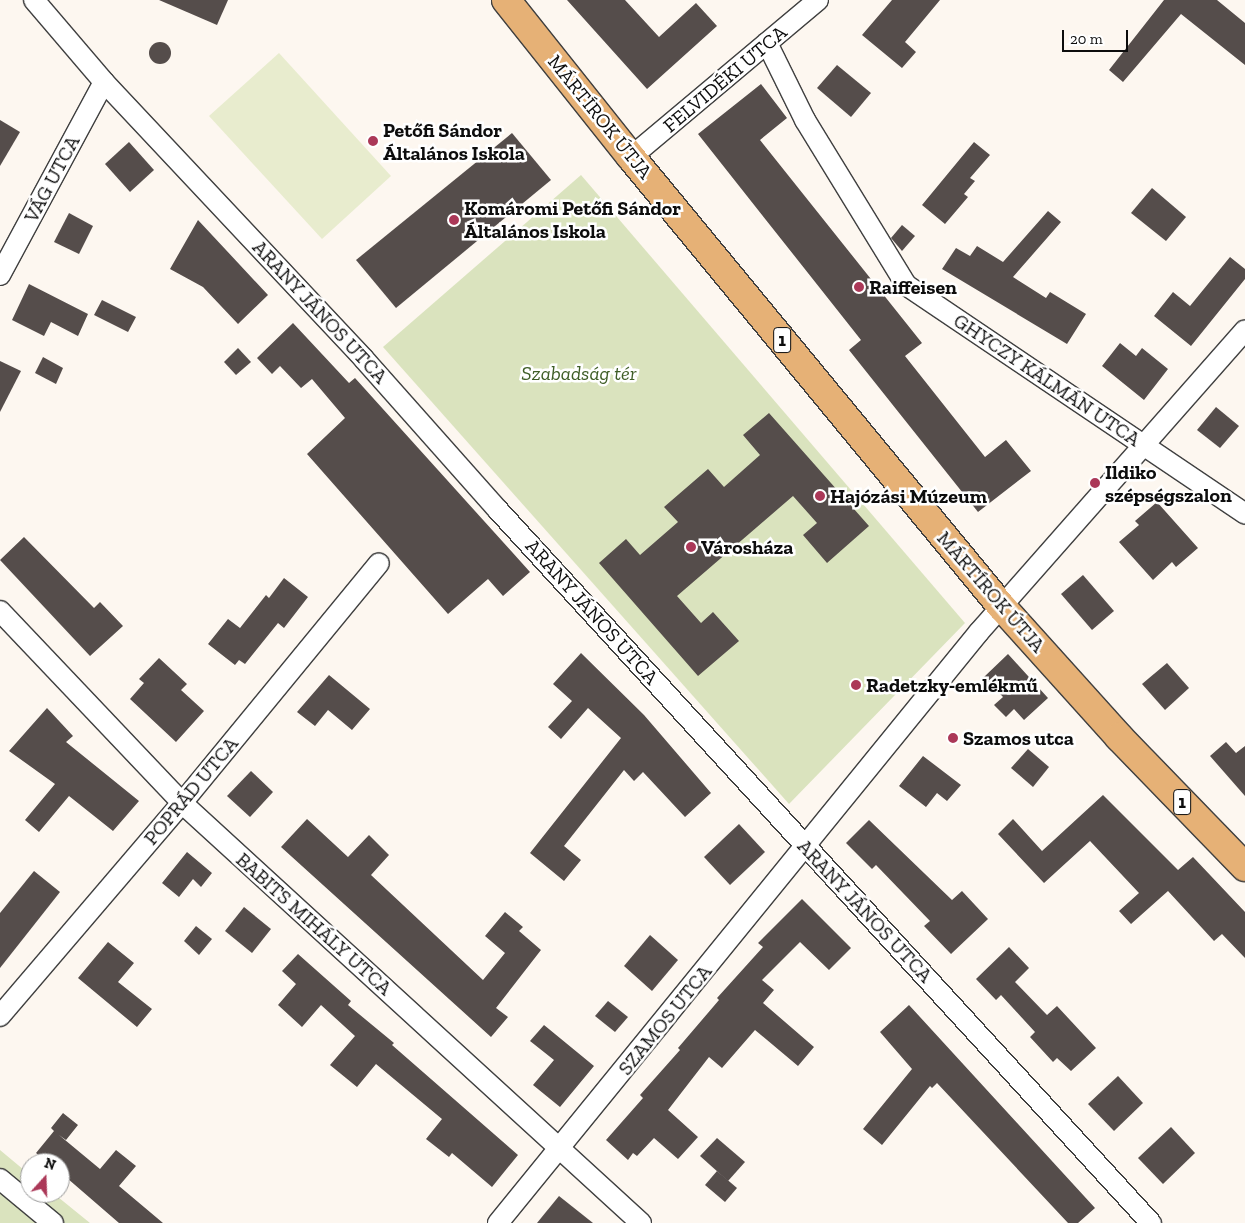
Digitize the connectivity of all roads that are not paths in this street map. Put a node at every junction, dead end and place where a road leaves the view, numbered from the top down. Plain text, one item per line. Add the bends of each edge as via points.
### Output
1 (34, 0) edge
2 (506, 0) edge
3 (818, 0) edge
4 (767, 43) junction
5 (104, 82) junction
6 (631, 157) junction
7 (0, 275) edge
8 (1245, 330) edge
9 (1146, 446) junction
10 (1245, 514) edge
11 (379, 563) dead end
12 (1002, 607) junction
13 (0, 610) edge
14 (182, 803) junction
15 (806, 848) junction
16 (1245, 867) edge
17 (0, 1016) edge
18 (560, 1149) junction
19 (0, 1179) edge
20 (53, 1223) edge
21 (498, 1223) edge
22 (641, 1223) edge
23 (1151, 1223) edge

1 - 5 street, ARANY JÁNOS UTCA
2 - 6 main road, MÁRTÍROK ÚTJA / 1
3 - 4 street, FELVIDÉKI UTCA
4 - 6 street, FELVIDÉKI UTCA
4 - 9 street, GHYCZY KÁLMÁN UTCA via 805,120 906,285
5 - 7 street, VÁG UTCA
5 - 15 street, ARANY JÁNOS UTCA via 364,359
6 - 12 main road, MÁRTÍROK ÚTJA / 1
8 - 9 street, SZAMOS UTCA
9 - 10 street, GHYCZY KÁLMÁN UTCA
9 - 12 street, SZAMOS UTCA
11 - 14 street, POPRÁD UTCA
12 - 15 street, SZAMOS UTCA
12 - 16 main road, MÁRTÍROK ÚTJA / 1 via 1119,737
13 - 14 street, BABITS MIHÁLY UTCA
14 - 17 street, POPRÁD UTCA
14 - 18 street, BABITS MIHÁLY UTCA
15 - 18 street, SZAMOS UTCA
15 - 23 street, ARANY JÁNOS UTCA
18 - 21 street, SZAMOS UTCA
18 - 22 street, BABITS MIHÁLY UTCA
19 - 20 street

